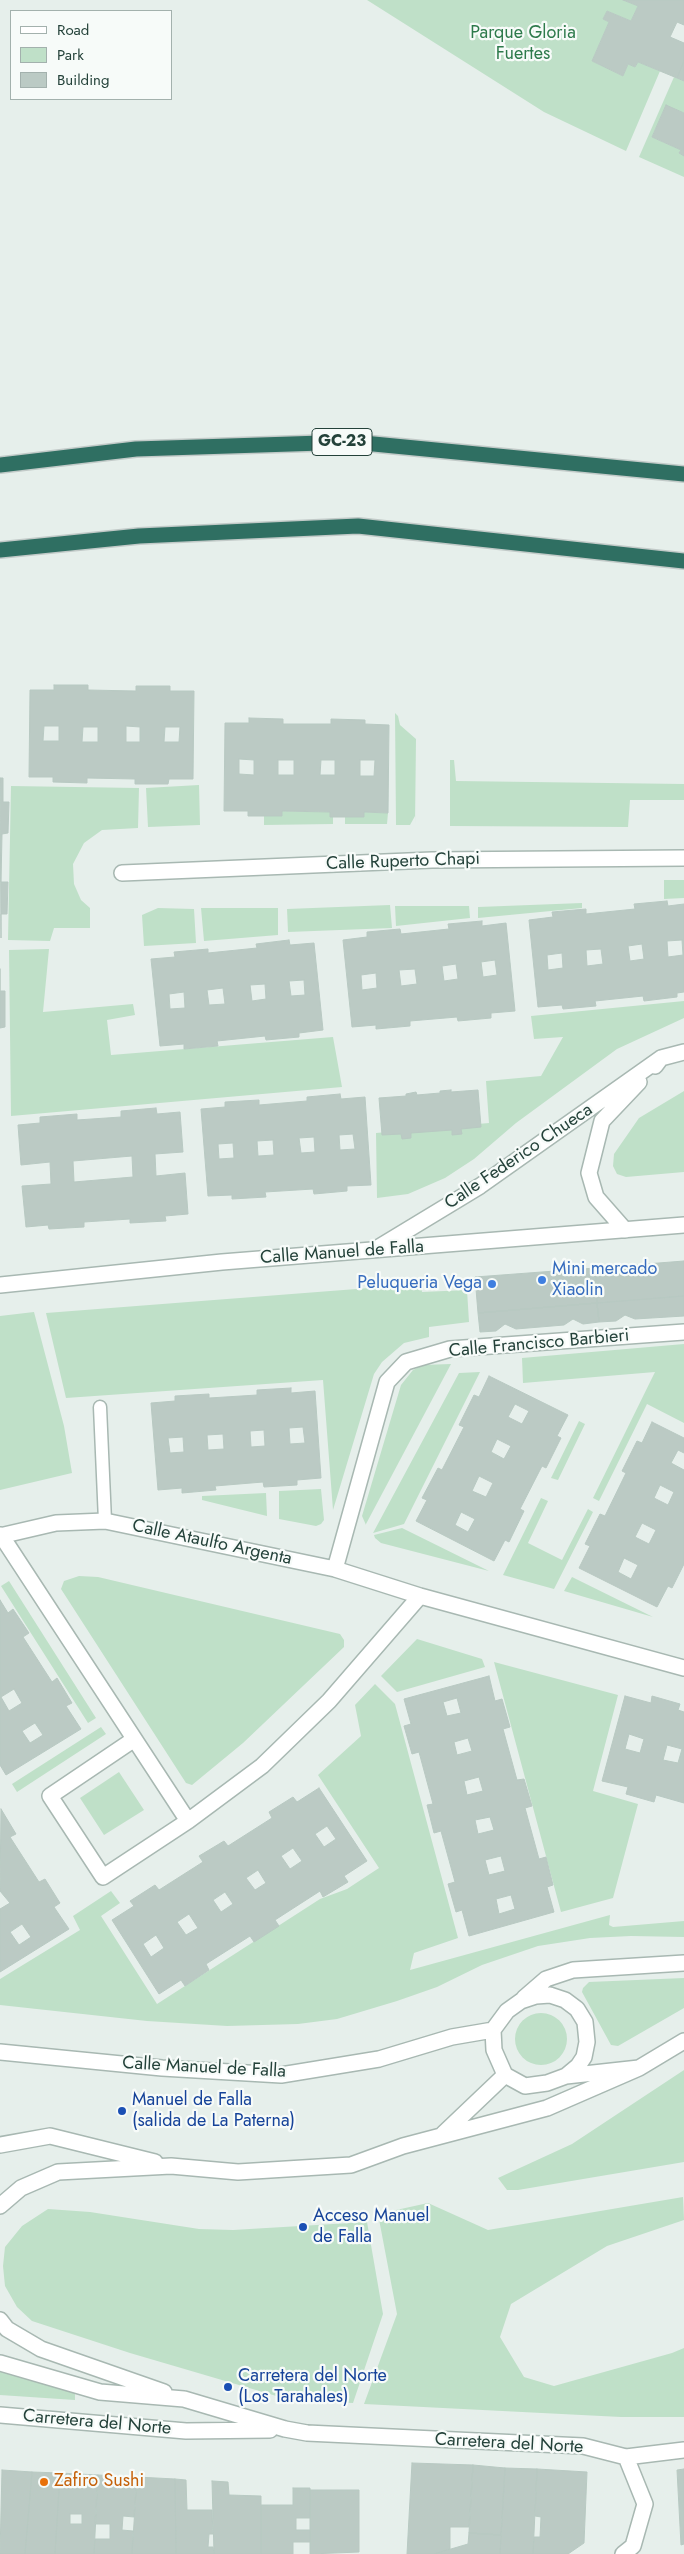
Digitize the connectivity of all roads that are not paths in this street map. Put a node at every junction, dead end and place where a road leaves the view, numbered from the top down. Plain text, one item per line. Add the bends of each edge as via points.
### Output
1 (0, 465) edge
2 (684, 474) edge
3 (0, 550) edge
4 (684, 560) edge
5 (684, 858) edge
6 (122, 873) dead end
7 (684, 1052) edge
8 (662, 1058) junction
9 (684, 1225) edge
10 (625, 1230) junction
11 (374, 1250) junction
12 (0, 1285) edge
13 (684, 1332) edge
14 (100, 1407) dead end
15 (106, 1521) junction
16 (1, 1536) edge
17 (336, 1569) junction
18 (420, 1596) junction
19 (684, 1668) edge
20 (133, 1740) junction
21 (188, 1821) junction
22 (684, 1963) edge
23 (521, 2001) junction
24 (493, 2030) junction
25 (684, 2041) edge
26 (0, 2052) edge
27 (639, 2068) junction
28 (505, 2075) junction
29 (566, 2076) junction
30 (442, 2135) junction
31 (0, 2145) edge
32 (171, 2166) junction
33 (0, 2206) edge
34 (0, 2320) edge
35 (0, 2363) edge
36 (184, 2399) junction
37 (0, 2415) edge
38 (285, 2429) junction
39 (684, 2450) edge
40 (626, 2457) junction
41 (623, 2554) edge

1 - 2 highway, GC-23 via 136,449 353,442
3 - 4 highway via 139,536 358,526
5 - 6 street, Calle Ruperto Chapi via 432,860
7 - 8 street, Calle Federico Chueca
8 - 10 street, Calle Federico Chueca via 602,1121 589,1173 596,1198
8 - 11 street, Calle Federico Chueca via 480,1186
9 - 10 street, Calle Manuel de Falla
10 - 11 street, Calle Manuel de Falla
11 - 12 street, Calle Manuel de Falla
13 - 17 street, Calle Francisco Barbieri via 450,1349 406,1362 387,1382
14 - 15 lane
15 - 16 street, Calle Ataulfo Argenta via 56,1523
15 - 17 street, Calle Ataulfo Argenta
16 - 20 street, Calle Ataulfo Argenta
17 - 18 street, Calle Ataulfo Argenta
18 - 19 street, Calle Ataulfo Argenta
18 - 21 street via 329,1701 289,1740 262,1766
20 - 21 street, Calle Ataulfo Argenta
20 - 21 street via 50,1796 103,1877
22 - 23 street via 573,1970 546,1979
23 - 24 street via 507,2011
23 - 29 street via 550,1995 577,2010 584,2022 587,2042 578,2066
24 - 26 street, Calle Manuel de Falla via 452,2037 379,2059 281,2074 162,2068
24 - 28 street via 494,2050
25 - 27 street
27 - 29 street
27 - 30 street via 547,2108
28 - 29 street via 525,2086
28 - 30 street
30 - 32 street via 351,2165 238,2172
31 - 32 street via 50,2136
32 - 33 street via 58,2172 21,2188
34 - 36 street via 7,2329 41,2349
35 - 36 street, Carretera del Norte via 100,2392
36 - 38 street, Carretera del Norte
37 - 38 street, Carretera del Norte via 186,2431
38 - 40 street, Carretera del Norte via 308,2433 583,2446
39 - 40 street
40 - 41 street via 646,2504 633,2546

